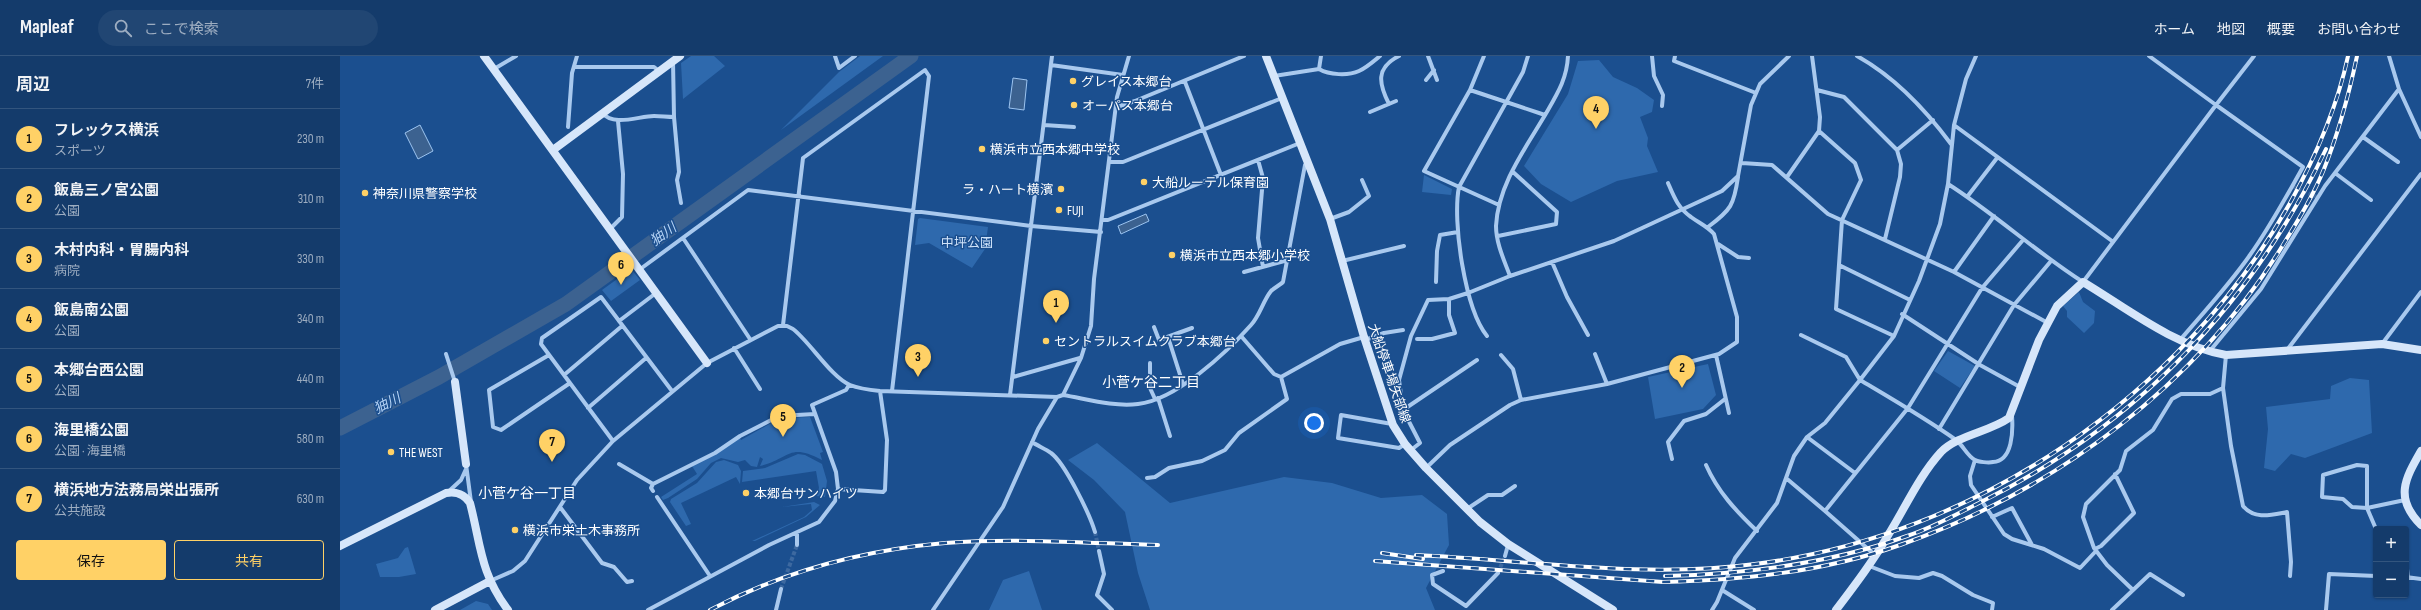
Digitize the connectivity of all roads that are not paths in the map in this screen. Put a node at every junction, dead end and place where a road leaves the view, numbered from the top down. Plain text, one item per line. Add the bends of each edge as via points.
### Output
1 (484, 56) edge
2 (516, 56) edge
3 (577, 56) edge
4 (835, 56) edge
5 (855, 56) edge
6 (1052, 56) edge
7 (1128, 56) edge
8 (1244, 56) edge
9 (1266, 56) edge
10 (1321, 56) edge
11 (1380, 56) edge
12 (1400, 56) edge
13 (1428, 56) edge
14 (1484, 56) edge
15 (1528, 56) edge
16 (1568, 56) edge
17 (1652, 56) edge
18 (1675, 56) edge
19 (1782, 56) edge
20 (1812, 56) edge
21 (1857, 56) edge
22 (1976, 56) edge
23 (2149, 56) edge
24 (2254, 56) edge
25 (2389, 56) edge
26 (1788, 57) edge
27 (677, 58) edge
28 (1051, 65) junction
29 (575, 67) junction
30 (493, 69) junction
31 (1319, 69) junction
32 (1434, 70) junction
33 (659, 71) junction
34 (1123, 75) junction
35 (1274, 76) junction
36 (1426, 80) dead end
37 (1437, 80) dead end
38 (1185, 82) junction
39 (2399, 89) junction
40 (1470, 90) junction
41 (1817, 90) junction
42 (1756, 93) junction
43 (1282, 98) junction
44 (1396, 101) dead end
45 (1507, 102) junction
46 (1389, 104) junction
47 (2216, 105) junction
48 (1116, 106) junction
49 (1662, 106) dead end
50 (1370, 112) dead end
51 (602, 113) junction
52 (1545, 115) junction
53 (674, 117) junction
54 (1933, 120) junction
55 (618, 121) junction
56 (1044, 125) junction
57 (1954, 125) junction
58 (568, 127) dead end
59 (1074, 127) dead end
60 (1204, 130) junction
61 (1819, 131) junction
62 (2363, 137) junction
63 (2421, 137) edge
64 (1300, 142) junction
65 (1951, 144) junction
66 (553, 150) junction
67 (1897, 150) junction
68 (1997, 158) junction
69 (1258, 160) junction
70 (1109, 162) junction
71 (1308, 162) junction
72 (2398, 162) dead end
73 (1742, 163) junction
74 (1513, 172) junction
75 (2335, 173) junction
76 (2421, 174) edge
77 (1221, 175) junction
78 (1738, 176) junction
79 (1787, 177) junction
80 (1362, 180) dead end
81 (1668, 183) dead end
82 (1948, 184) junction
83 (1459, 187) junction
84 (798, 197) junction
85 (1968, 197) junction
86 (2371, 200) dead end
87 (681, 203) dead end
88 (1499, 205) junction
89 (1682, 209) junction
90 (913, 211) junction
91 (1994, 216) junction
92 (1330, 219) junction
93 (1102, 220) junction
94 (1842, 220) junction
95 (1031, 226) junction
96 (1708, 227) junction
97 (610, 229) junction
98 (1100, 232) junction
99 (1458, 232) junction
100 (1498, 236) junction
101 (683, 238) junction
102 (1885, 239) junction
103 (2023, 240) junction
104 (2112, 241) junction
105 (1718, 244) junction
106 (1404, 246) dead end
107 (1749, 258) dead end
108 (1926, 259) junction
109 (1288, 260) junction
110 (1342, 261) junction
111 (2051, 261) junction
112 (1552, 262) junction
113 (1839, 265) junction
114 (1263, 267) junction
115 (639, 269) junction
116 (1244, 272) dead end
117 (1954, 272) junction
118 (1510, 276) junction
119 (1436, 282) dead end
120 (2083, 282) junction
121 (1982, 288) junction
122 (2421, 292) edge
123 (656, 293) junction
124 (1468, 293) junction
125 (1449, 299) junction
126 (1910, 300) junction
127 (2014, 305) junction
128 (1902, 314) junction
129 (619, 321) junction
130 (2048, 324) junction
131 (783, 325) junction
132 (622, 326) junction
133 (1154, 327) dead end
134 (1192, 328) dead end
135 (1403, 330) dead end
136 (1588, 335) dead end
137 (1801, 335) dead end
138 (1241, 336) junction
139 (1487, 336) dead end
140 (1894, 336) junction
141 (1168, 337) junction
142 (1365, 338) junction
143 (750, 339) junction
144 (1417, 339) dead end
145 (2180, 340) junction
146 (1949, 344) junction
147 (2382, 344) junction
148 (734, 348) junction
149 (2421, 350) edge
150 (2209, 352) junction
151 (2286, 352) junction
152 (1595, 354) dead end
153 (447, 355) dead end
154 (549, 355) junction
155 (1501, 355) dead end
156 (1716, 355) junction
157 (2226, 355) junction
158 (646, 358) junction
159 (1081, 358) junction
160 (1477, 360) dead end
161 (707, 363) junction
162 (1150, 363) dead end
163 (1980, 365) junction
164 (564, 375) junction
165 (1013, 377) junction
166 (1281, 377) junction
167 (1860, 380) junction
168 (455, 382) joint
169 (570, 384) junction
170 (1183, 384) junction
171 (1607, 384) junction
172 (849, 385) junction
173 (2020, 387) junction
174 (2222, 388) junction
175 (760, 389) dead end
176 (672, 391) junction
177 (880, 391) junction
178 (892, 391) junction
179 (1010, 395) junction
180 (1062, 395) junction
181 (1057, 397) junction
182 (1157, 398) junction
183 (1725, 399) junction
184 (1521, 400) junction
185 (588, 408) junction
186 (1908, 408) junction
187 (1403, 410) junction
188 (2012, 412) junction
189 (1729, 413) dead end
190 (815, 414) junction
191 (1393, 424) junction
192 (1939, 429) junction
193 (1170, 436) dead end
194 (1808, 436) junction
195 (613, 441) junction
196 (1957, 441) junction
197 (1032, 442) junction
198 (1406, 444) junction
199 (1411, 450) junction
200 (2421, 451) edge
201 (1672, 459) dead end
202 (1975, 460) junction
203 (466, 464) junction
204 (619, 464) dead end
205 (1706, 465) dead end
206 (1426, 468) junction
207 (1855, 473) junction
208 (2115, 474) junction
209 (1147, 478) dead end
210 (1786, 478) junction
211 (653, 484) junction
212 (1515, 486) dead end
213 (838, 489) junction
214 (653, 491) dead end
215 (446, 493) junction
216 (657, 497) dead end
217 (2405, 500) junction
218 (560, 507) junction
219 (2367, 508) junction
220 (1467, 509) junction
221 (472, 510) junction
222 (1825, 511) junction
223 (1992, 517) junction
224 (2421, 524) edge
225 (2375, 526) edge
226 (1757, 531) junction
227 (1095, 532) tunnel mouth
228 (797, 534) junction
229 (1508, 544) junction
230 (797, 545) tunnel mouth
231 (2032, 545) junction
232 (340, 546) edge
233 (2096, 550) junction
234 (1099, 551) tunnel mouth
235 (1505, 556) tunnel mouth
236 (1876, 556) junction
237 (1869, 566) junction
238 (1443, 571) dead end
239 (1498, 573) tunnel mouth
240 (710, 576) junction
241 (2290, 576) dead end
242 (2373, 576) edge
243 (2409, 578) edge
244 (2421, 579) edge
245 (632, 581) dead end
246 (490, 582) junction
247 (781, 589) tunnel mouth
248 (1722, 590) junction
249 (2134, 590) junction
250 (2183, 595) dead end
251 (436, 610) edge
252 (508, 610) edge
253 (648, 610) edge
254 (776, 610) edge
255 (933, 610) edge
256 (1112, 610) edge
257 (1613, 610) edge
258 (1712, 610) edge
259 (1754, 610) edge
260 (1836, 610) edge
261 (1992, 610) edge
262 (2112, 610) edge
263 (2326, 610) edge

1 - 30 street
2 - 30 street
3 - 29 street
4 - 5 street via 839,68
6 - 28 street
7 - 34 street
8 - 38 street
9 - 35 street, 大船停車場矢部線
10 - 31 street
11 - 31 street via 1359,71 1338,74 1325,73
12 - 46 street via 1393,59 1380,80
13 - 32 street
14 - 40 street
15 - 45 street via 1523,72
16 - 52 street via 1565,80
17 - 49 street via 1654,76 1663,94
18 - 42 street via 1674,61
19 - 26 street
20 - 41 street
21 - 54 street via 1887,75
22 - 57 street via 1966,79
23 - 47 street
24 - 47 street
25 - 39 street
26 - 42 street via 1760,84
27 - 33 street
27 - 53 street
28 - 34 street
28 - 56 street
29 - 33 street via 654,67
29 - 58 street via 572,73
30 - 66 street
31 - 35 street
32 - 36 street
32 - 37 street
33 - 51 street
34 - 48 street
35 - 43 street, 大船停車場矢部線
38 - 48 street
38 - 60 street
39 - 62 street
39 - 63 street
40 - 45 street
40 - 83 street via 1424,171
41 - 61 street
41 - 67 street via 1844,97
42 - 73 street via 1751,105
43 - 60 street
43 - 64 street, 大船停車場矢部線
44 - 46 street
45 - 52 street
45 - 83 street
46 - 50 street
47 - 104 street
47 - 145 street via 2303,167 2250,255 2224,291
48 - 70 street
51 - 55 street via 607,118
51 - 66 street
52 - 74 street
53 - 55 street via 655,116
53 - 87 street
54 - 65 street
54 - 67 street
55 - 97 street via 622,216
56 - 59 street
56 - 95 street
57 - 65 street
57 - 68 street
60 - 70 street via 1123,162
60 - 77 street
61 - 79 street
61 - 94 street via 1855,164 1860,173 1861,180
62 - 72 street
62 - 75 street
64 - 69 street
64 - 71 street, 大船停車場矢部線
65 - 82 street
66 - 97 street
67 - 102 street via 1901,164 1900,177
68 - 85 street
68 - 104 street
69 - 77 street
69 - 114 street via 1263,178 1258,238
70 - 93 street
71 - 92 street, 大船停車場矢部線
71 - 109 street via 1305,164 1299,192
73 - 78 street
73 - 79 street via 1772,165
74 - 88 street
74 - 100 street via 1557,212 1556,224
75 - 86 street
75 - 150 street via 2261,289
76 - 151 street
77 - 93 street via 1108,220
78 - 89 street via 1722,190
78 - 96 street via 1730,210
79 - 94 street via 1828,214
80 - 92 street via 1369,196 1349,212
81 - 89 street via 1676,203
82 - 85 street
82 - 108 street via 1940,224
83 - 88 street
83 - 99 street via 1456,199
84 - 90 street
84 - 90 street via 803,158 925,70 929,76
84 - 101 street via 748,190
84 - 131 street
85 - 91 street
88 - 100 street via 1496,227
89 - 96 street
89 - 112 street via 1614,241
90 - 95 street
90 - 178 street
91 - 103 street
91 - 117 street
92 - 110 street, 大船停車場矢部線
93 - 98 street
94 - 102 street
94 - 113 street
95 - 98 street
95 - 165 street
96 - 105 street
97 - 115 street
98 - 159 street via 1091,326
99 - 119 street via 1440,235
99 - 124 street
100 - 118 street
101 - 115 street
101 - 143 street
102 - 108 street
103 - 111 street
103 - 121 street
104 - 120 street
105 - 107 street via 1738,257
105 - 156 street via 1737,317 1737,342
106 - 110 street
108 - 117 street
108 - 126 street
109 - 114 street
109 - 138 street via 1284,282 1271,291 1256,319
110 - 142 street, 大船停車場矢部線
111 - 120 street
111 - 127 street
112 - 118 street
112 - 136 street via 1567,297
113 - 126 street
113 - 140 street via 1836,309
114 - 116 street
115 - 123 street
117 - 121 street
118 - 124 street
120 - 130 street via 2057,306
120 - 145 street
121 - 127 street
121 - 146 street
122 - 147 street
123 - 129 street
123 - 161 street
124 - 125 street
124 - 139 street via 1480,327
125 - 144 street via 1449,315 1455,333 1432,339
125 - 187 street via 1428,300 1412,330 1399,380
126 - 128 street
127 - 130 street
127 - 163 street
128 - 140 street
128 - 146 street
129 - 132 street
129 - 154 street via 601,297 542,338 541,344
130 - 173 street
131 - 143 street
131 - 172 street via 796,331
132 - 158 street
132 - 164 street
133 - 141 street via 1159,340
134 - 141 street
135 - 142 street
137 - 167 street via 1846,357
138 - 166 street via 1274,374
138 - 170 street
140 - 167 street
141 - 170 street
142 - 166 street via 1340,344
142 - 191 street, 大船停車場矢部線
143 - 148 street
145 - 150 street
146 - 163 street
146 - 186 street
147 - 149 street
147 - 151 street
148 - 161 street
148 - 175 street
150 - 157 street
151 - 157 street
152 - 171 street
153 - 168 street
154 - 164 street
154 - 169 street via 489,390 493,427 500,430
155 - 184 street via 1513,369
156 - 171 street
156 - 183 street
157 - 174 street
158 - 176 street
158 - 185 street
159 - 165 street
159 - 180 street
160 - 187 street
161 - 176 street
162 - 182 street via 1150,388
163 - 173 street
163 - 192 street
164 - 169 street
165 - 179 street
166 - 209 street via 1287,399 1239,433 1225,450 1202,461 1169,468 1155,477
167 - 186 street
167 - 194 street via 1825,423
168 - 203 street
169 - 185 street
170 - 182 street
171 - 184 street
172 - 177 street
172 - 190 street via 846,390 812,405
173 - 188 street
174 - 208 street via 2210,394 2182,394 2172,399 2153,430 2126,451 2120,470
174 - 241 street via 2243,506 2249,513 2266,516 2287,512 2292,562
176 - 195 street
177 - 178 street
177 - 213 street via 887,440 885,490 883,492
178 - 179 street
179 - 181 street
180 - 181 street
180 - 182 street via 1123,405 1140,404
181 - 197 street
182 - 193 street
183 - 189 street
183 - 201 street via 1706,414 1684,421 1668,442
184 - 206 street via 1450,445
185 - 195 street
186 - 192 street
186 - 207 street
187 - 199 street via 1420,443
188 - 196 street via 2002,423
188 - 202 street via 2013,429 2007,453 2002,459 1994,462
190 - 211 street via 779,416 740,436 715,453
190 - 213 street via 836,472
191 - 198 street, 大船停車場矢部線
191 - 198 street via 1341,415 1338,438 1399,448
192 - 196 street
194 - 207 street
194 - 210 street via 1794,456
195 - 218 street via 585,470
196 - 202 street
196 - 236 street via 1942,451 1926,472
197 - 227 street via 1052,454 1069,475 1091,518
197 - 255 street via 1003,507
198 - 199 street, 大船停車場矢部線
199 - 206 street, 大船停車場矢部線
200 - 217 street via 2406,477
202 - 223 street via 1970,476 1971,485
203 - 215 street via 464,475
203 - 221 street
204 - 211 street
205 - 226 street via 1712,480 1726,499
206 - 220 street, 大船停車場矢部線
207 - 222 street
208 - 233 street via 2086,504 2083,517 2086,532
208 - 233 street via 2134,514
210 - 222 street
210 - 226 street via 1777,503
211 - 214 street
212 - 220 street via 1502,495 1488,495
213 - 228 street via 828,514
215 - 221 street via 463,495
215 - 232 street
216 - 240 street
217 - 219 street
217 - 224 street via 2412,516
218 - 245 street via 602,563 614,567 627,582
218 - 246 street via 524,561 513,571
219 - 219 street via 2367,466 2357,464 2323,475 2322,497 2343,499 2352,507
219 - 225 street
220 - 229 street, 大船停車場矢部線
221 - 246 street via 484,568
222 - 236 street
223 - 231 street via 2004,534
223 - 231 street via 2012,508
226 - 248 street via 1735,558
228 - 230 street
228 - 240 street via 769,545
229 - 235 street
229 - 257 street, 大船停車場矢部線
231 - 233 street via 2080,568
233 - 249 street via 2107,565
234 - 256 street via 1104,574 1097,595
236 - 237 street
237 - 260 street
237 - 261 street via 1895,576 1919,578 1933,573 1942,576 1973,595 1993,602
238 - 239 street via 1432,575 1433,584 1466,606
240 - 253 street
242 - 263 street via 2329,574
243 - 244 street
246 - 251 street
246 - 252 street
247 - 254 street
248 - 258 street
248 - 259 street
249 - 250 street via 2150,574
249 - 262 street

